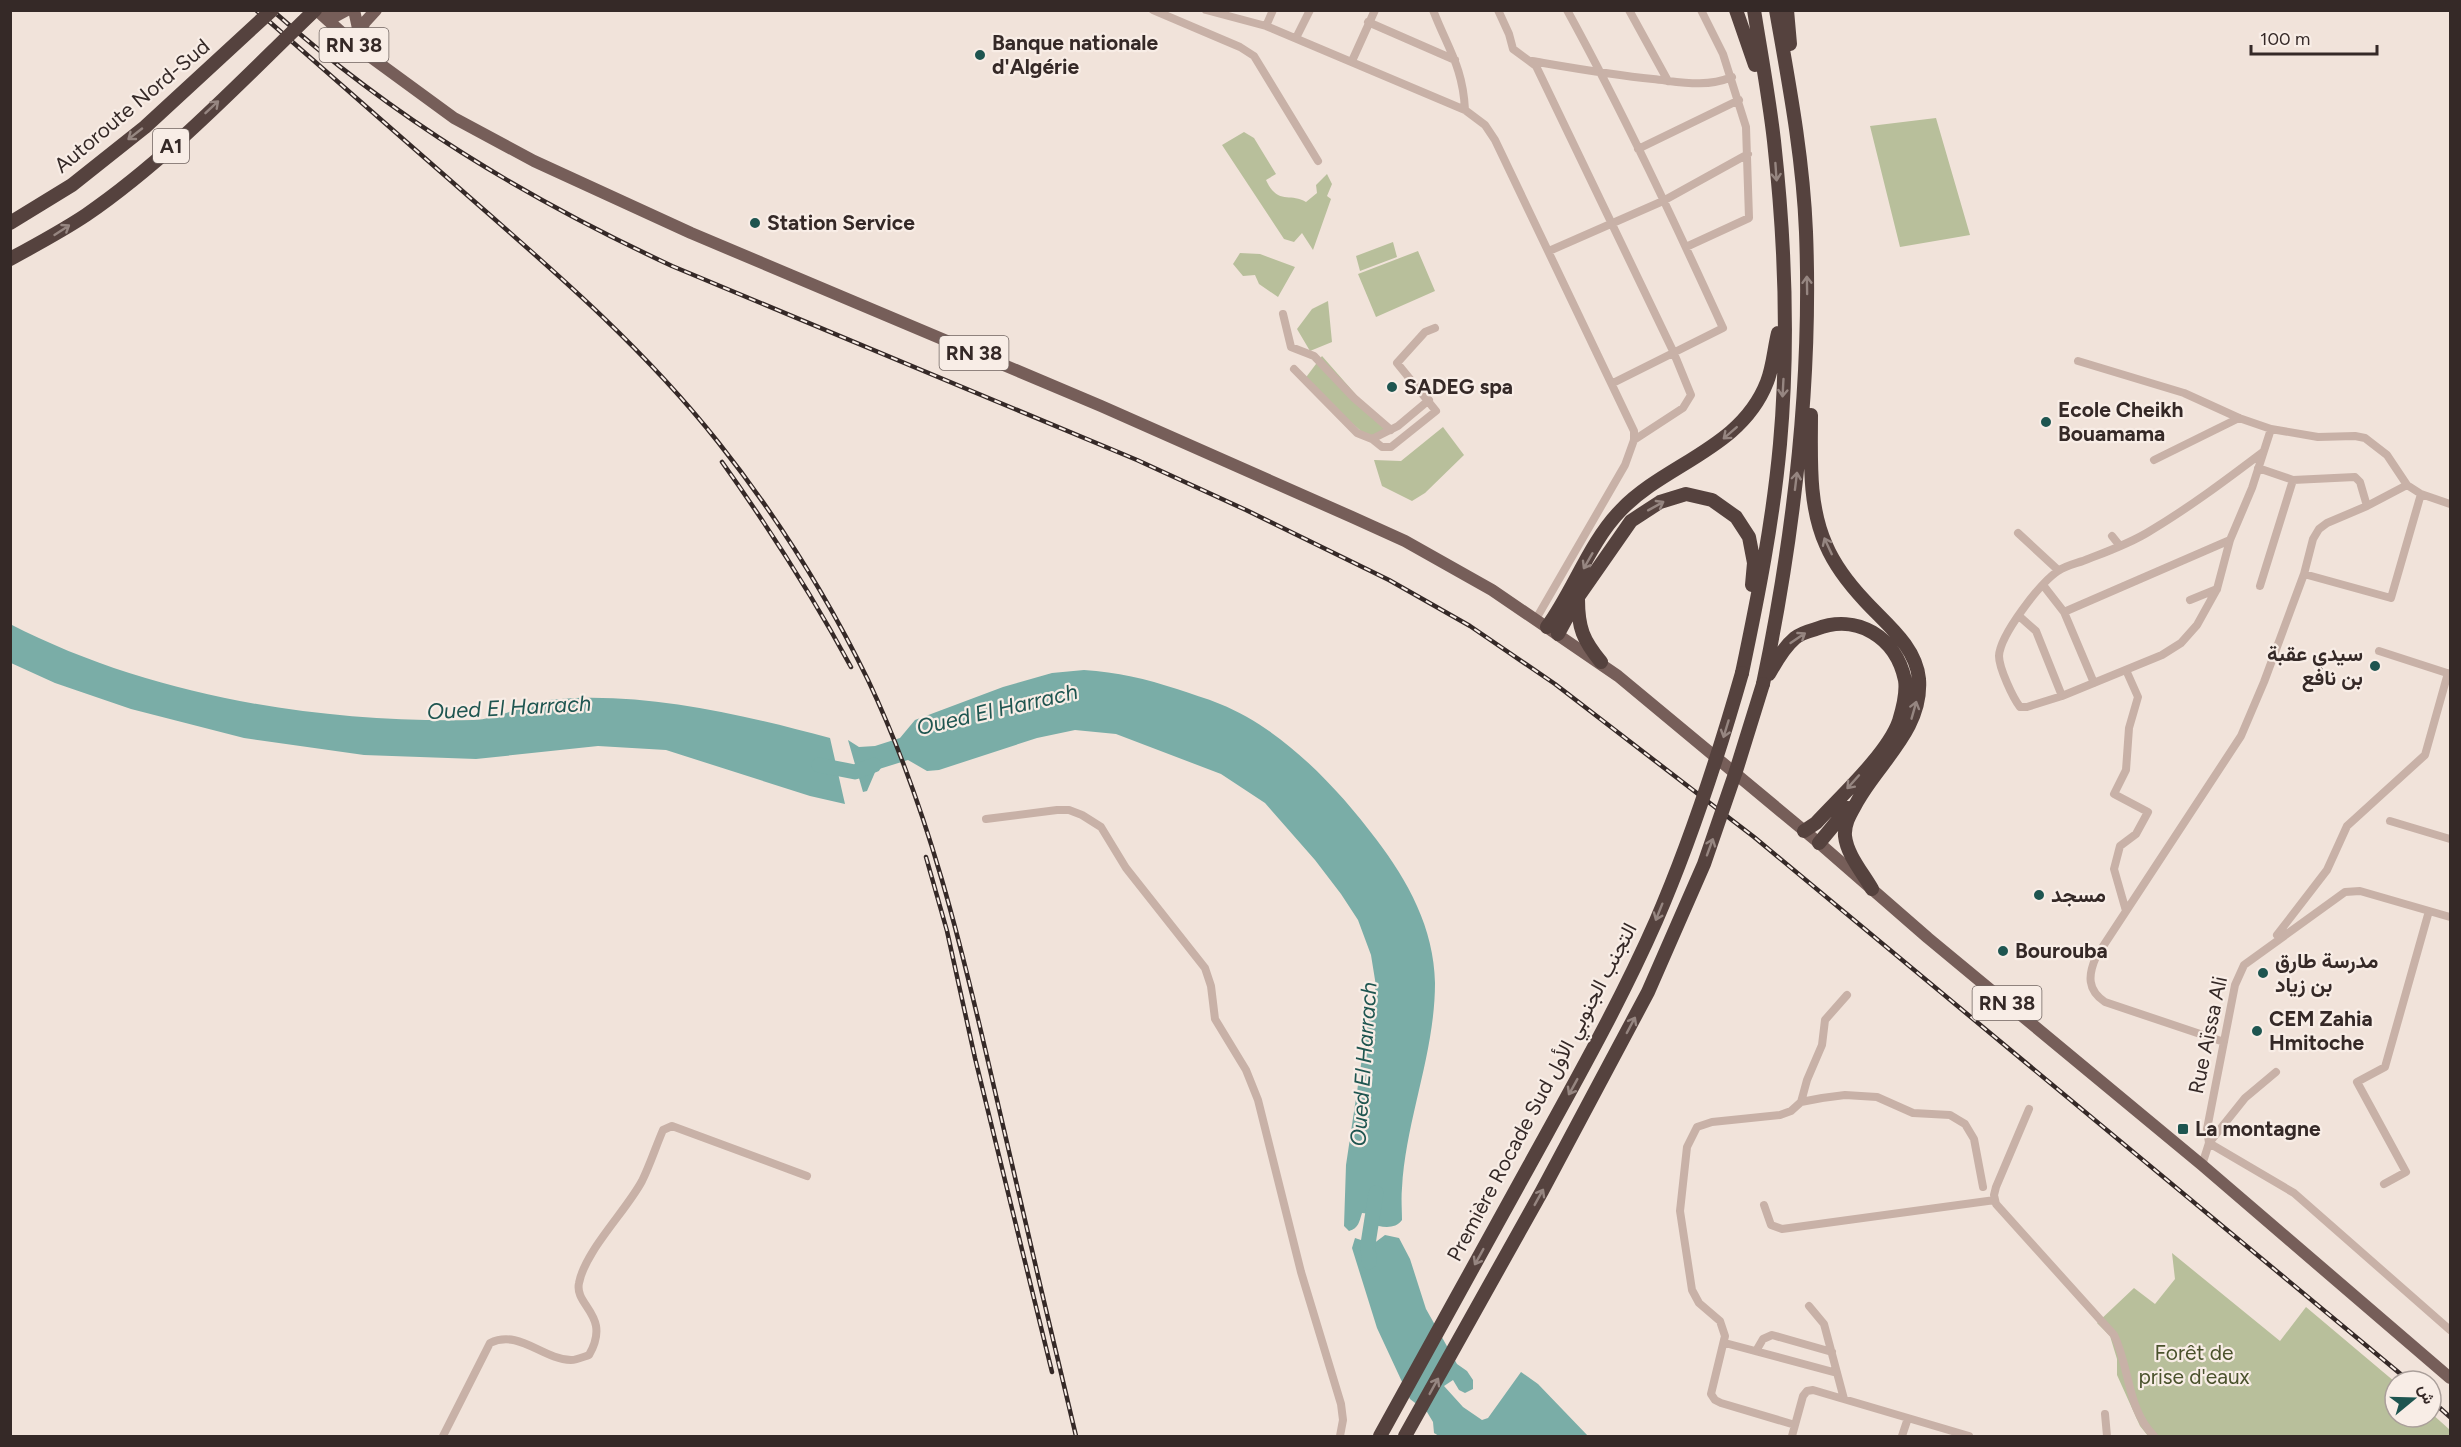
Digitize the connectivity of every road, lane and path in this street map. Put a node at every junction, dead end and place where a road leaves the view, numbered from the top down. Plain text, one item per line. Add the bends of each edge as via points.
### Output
1 (272, 10) edge
2 (347, 10) edge
3 (354, 10) edge
4 (376, 10) edge
5 (1153, 10) edge
6 (1273, 10) edge
7 (1310, 10) edge
8 (1375, 10) edge
9 (1432, 10) edge
10 (1498, 10) edge
11 (1567, 10) edge
12 (1629, 10) edge
13 (1701, 10) edge
14 (1736, 10) edge
15 (1754, 10) edge
16 (1776, 10) edge
17 (1787, 10) edge
18 (1210, 11) edge
19 (317, 12) edge
20 (1231, 14) edge
21 (1368, 22) junction
22 (1266, 26) junction
23 (359, 33) junction
24 (1296, 38) junction
25 (1526, 59) junction
26 (1455, 60) junction
27 (1352, 61) junction
28 (391, 73) junction
29 (1602, 74) junction
30 (1732, 77) junction
31 (1668, 81) junction
32 (1739, 100) junction
33 (1465, 110) junction
34 (1797, 124) junction
35 (1774, 140) junction
36 (1638, 149) junction
37 (1748, 154) junction
38 (1318, 161) dead end
39 (1663, 201) junction
40 (10, 223) edge
41 (1611, 225) junction
42 (1686, 247) junction
43 (1549, 251) junction
44 (10, 259) edge
45 (1784, 304) junction
46 (1282, 314) dead end
47 (1808, 318) junction
48 (1436, 328) dead end
49 (1673, 351) junction
50 (2078, 361) dead end
51 (1294, 369) dead end
52 (1612, 383) junction
53 (1429, 400) junction
54 (2239, 418) junction
55 (2271, 429) junction
56 (1391, 430) junction
57 (1371, 439) junction
58 (1634, 440) junction
59 (2263, 452) junction
60 (2154, 460) dead end
61 (2258, 468) junction
62 (2293, 480) junction
63 (2407, 485) junction
64 (2421, 494) junction
65 (2451, 504) edge
66 (2367, 506) junction
67 (2018, 533) dead end
68 (2112, 536) dead end
69 (2230, 540) junction
70 (2120, 546) junction
71 (2058, 570) junction
72 (2304, 574) junction
73 (2043, 585) junction
74 (2260, 586) dead end
75 (2217, 589) junction
76 (1578, 597) junction
77 (2190, 600) dead end
78 (2064, 612) junction
79 (2019, 616) junction
80 (1547, 626) junction
81 (2379, 651) dead end
82 (1601, 663) junction
83 (2126, 670) junction
84 (1742, 673) junction
85 (2449, 674) edge
86 (2094, 683) junction
87 (1763, 684) junction
88 (2062, 696) junction
89 (1869, 781) junction
90 (986, 819) dead end
91 (2390, 821) dead end
92 (1804, 831) junction
93 (2451, 839) edge
94 (1819, 843) junction
95 (1872, 889) junction
96 (2126, 911) junction
97 (2429, 911) junction
98 (2451, 917) edge
99 (2271, 944) junction
100 (1847, 995) dead end
101 (2224, 1042) junction
102 (2276, 1072) dead end
103 (1801, 1102) junction
104 (2029, 1109) dead end
105 (2209, 1143) junction
106 (2202, 1165) junction
107 (807, 1176) dead end
108 (2384, 1184) dead end
109 (1983, 1187) dead end
110 (1995, 1200) junction
111 (1764, 1205) dead end
112 (1809, 1306) dead end
113 (2451, 1330) edge
114 (1725, 1343) junction
115 (1756, 1351) junction
116 (1832, 1352) junction
117 (1837, 1373) junction
118 (2451, 1378) edge
119 (1845, 1399) junction
120 (2105, 1414) dead end
121 (1908, 1418) junction
122 (1795, 1425) junction
123 (443, 1437) edge
124 (1340, 1437) edge
125 (1380, 1437) edge
126 (1405, 1437) edge
127 (1792, 1437) edge
128 (1902, 1437) edge
129 (1969, 1437) edge
130 (2107, 1437) edge
131 (2154, 1437) edge

1 -> 40 highway, Autoroute Nord-Sud / A1, bridge via 145,127 72,185
2 - 19 main road via 334,16
3 - 23 main road, RN 38
4 - 23 main road
5 - 38 street via 1254,56
6 - 22 street
7 - 24 street
8 - 21 street
9 - 26 street
10 - 25 street via 1513,49
11 - 29 street
12 - 31 street
13 - 30 street
14 - 35 highway via 1752,54
15 - 35 highway, Première Rocade Sud التجنب الجنوبي الأول
16 - 34 highway, Première Rocade Sud التجنب الجنوبي الأول
17 - 34 highway
18 - 20 street
19 - 28 main road, RN 38
44 -> 19 highway, A1, bridge via 87,214 130,181
20 - 22 street
21 - 26 street
21 - 27 street
22 - 24 street
23 - 28 main road, RN 38
24 - 27 street
25 - 29 street
25 - 41 street via 1536,66
26 - 33 street via 1464,85
27 - 33 street
28 - 80 main road, RN 38 via 454,118 534,161 700,237 1101,406 1363,522 1443,562
29 - 31 street
29 - 36 street
30 - 31 street via 1702,85
30 - 32 street
32 - 36 street
32 - 37 street
33 - 43 street via 1485,125 1495,140
47 -> 34 highway, Première Rocade Sud التجنب الجنوبي الأول
35 -> 45 highway, Première Rocade Sud التجنب الجنوبي الأول
36 - 39 street
37 - 39 street
37 - 42 street via 1749,218
39 - 41 street
39 - 42 street
41 - 43 street
41 - 49 street
42 - 49 street via 1723,328
43 - 52 street
45 -> 80 highway via 1767,382 1749,413 1714,447 1621,510
45 -> 84 highway, Première Rocade Sud التجنب الجنوبي الأول via 1781,422 1773,509
46 - 56 street via 1291,347 1314,356
87 -> 47 highway, Première Rocade Sud التجنب الجنوبي الأول via 1782,590 1800,448
89 -> 47 highway via 1903,738 1916,709 1919,678 1910,651 1843,574 1826,545 1813,502
48 - 53 street via 1425,332 1397,363
49 - 52 street
49 - 58 street via 1691,395 1683,408
50 - 54 street via 2184,393
51 - 57 street via 1357,433
52 - 58 street via 1628,416
53 - 56 street
53 - 57 street via 1436,411 1400,441 1382,447
54 - 55 street
54 - 60 street
55 - 59 street
55 - 63 street via 2318,437 2365,438 2387,455
56 - 57 street
58 - 80 street
59 - 61 street
59 - 70 street via 2184,510
61 - 62 street
61 - 69 street
62 - 66 street via 2355,477
62 - 74 street
63 - 64 street
63 - 66 street
64 - 65 street
64 - 72 street via 2391,598
66 - 72 street via 2326,522 2319,529
67 - 71 street
68 - 70 street
69 - 75 street
69 - 78 street
70 - 71 street
71 - 73 street
72 - 96 street via 2241,736
73 - 78 street
73 - 79 street
75 - 77 street
75 - 83 street via 2197,626 2181,643
76 - 80 highway
76 - 82 highway via 1578,621 1583,636
76 -> 84 highway via 1631,521 1660,502 1686,494 1712,500 1736,517 1749,537 1754,562
78 - 86 street
79 - 88 street via 2036,630
79 - 88 street via 1999,653 2017,702 2020,707 2027,707
80 - 82 main road, RN 38
81 - 85 street
82 - 92 main road, RN 38
83 - 86 street
83 - 96 street via 2138,697 2129,728 2126,770 2114,794 2148,812 2136,834 2120,846 2114,868
84 -> 125 highway, Première Rocade Sud التجنب الجنوبي الأول, bridge via 1690,833 1634,968
85 - 99 street via 2425,755 2347,825 2327,870
86 - 88 street
87 -> 92 highway via 1782,651 1797,636 1843,623 1865,627 1886,643 1905,681 1905,701 1898,723 1881,750 1816,823
126 -> 87 highway, Première Rocade Sud التجنب الجنوبي الأول, bridge via 1648,993 1704,864
89 - 94 highway
89 - 95 highway via 1848,819 1845,837
90 - 124 street via 1069,810 1093,820 1205,968 1215,1019 1246,1070 1265,1125 1300,1272 1341,1404
91 - 93 street
92 - 94 main road, RN 38
94 - 95 main road, RN 38
95 - 106 main road, RN 38
96 - 101 street via 2093,963 2092,990 2104,1002
97 - 98 street, Rue Aïssa Ali
97 - 99 street, Rue Aïssa Ali via 2360,891 2345,892
97 - 108 street via 2385,1066 2357,1082 2406,1172
99 - 101 street, Rue Aïssa Ali via 2239,972
100 - 103 street via 1825,1020 1822,1045
101 - 105 street, Rue Aïssa Ali via 2207,1129
102 - 105 street via 2246,1098
103 - 109 street via 1845,1095 1871,1096 1913,1113 1958,1118 1974,1139
103 - 114 street via 1780,1115 1704,1124 1689,1139 1680,1203 1692,1290 1699,1303 1723,1326
104 - 110 street via 1996,1187
105 - 106 street, Rue Aïssa Ali
105 - 113 street via 2294,1193
106 - 118 main road, RN 38
107 - 123 street via 672,1126 663,1130 642,1182 584,1268 578,1286 595,1316 594,1345 589,1355 562,1359 515,1339 500,1338 490,1343
110 - 111 street via 1782,1229 1771,1225
110 - 131 street via 2008,1220 2114,1335 2132,1399
112 - 116 street via 1824,1324
114 - 115 street
114 - 122 street via 1711,1390 1715,1400
115 - 116 street via 1763,1339 1772,1335
115 - 117 street
116 - 117 street
117 - 119 street
119 - 121 street
119 - 122 street via 1807,1391
120 - 130 street
121 - 128 street
121 - 129 street
122 - 127 street

